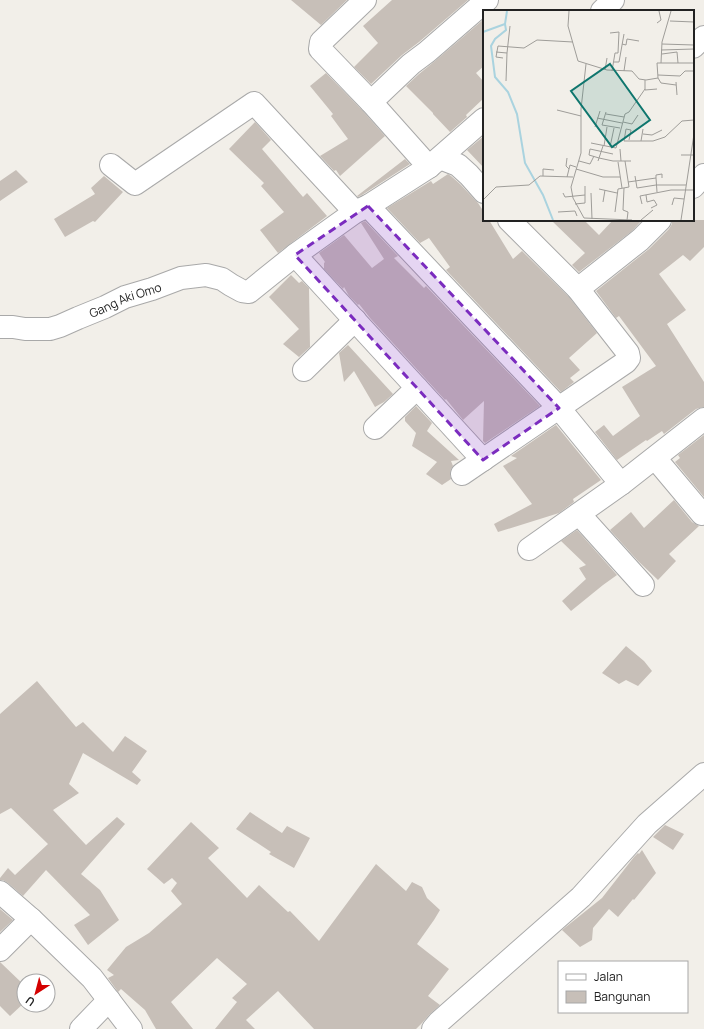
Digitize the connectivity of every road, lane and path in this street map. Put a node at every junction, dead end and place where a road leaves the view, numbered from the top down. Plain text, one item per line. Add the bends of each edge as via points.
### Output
1 (365, 0) edge
2 (487, 0) edge
3 (613, 0) edge
4 (603, 10) edge
5 (704, 37) edge
6 (694, 47) edge
7 (371, 102) junction
8 (483, 120) edge
9 (434, 163) junction
10 (111, 164) dead end
11 (704, 175) edge
12 (694, 186) edge
13 (483, 191) edge
14 (362, 209) junction
15 (511, 221) edge
16 (659, 221) edge
17 (295, 255) junction
18 (578, 289) junction
19 (355, 320) junction
20 (0, 327) edge
21 (304, 370) dead end
22 (417, 388) junction
23 (559, 408) junction
24 (704, 419) edge
25 (375, 428) dead end
26 (655, 458) junction
27 (483, 460) junction
28 (462, 474) dead end
29 (621, 484) junction
30 (579, 514) junction
31 (702, 514) dead end
32 (529, 549) dead end
33 (643, 585) dead end
34 (704, 774) edge
35 (0, 892) edge
36 (31, 919) junction
37 (0, 950) edge
38 (109, 1000) junction
39 (81, 1029) edge
40 (131, 1029) edge
41 (433, 1029) edge

1 - 7 street via 320,42 320,49
2 - 7 street via 411,64
3 - 4 street
5 - 6 street
7 - 9 street
8 - 9 street
9 - 13 street via 458,165
9 - 14 street
10 - 14 street via 135,184 254,103
11 - 12 street
14 - 17 street
14 - 23 street
15 - 18 street
16 - 18 street via 640,240
17 - 19 street
17 - 20 street, Gang Aki Omo via 249,292 242,291 222,279 206,275 181,278 125,297 50,329
18 - 23 street via 628,353 629,358
19 - 21 street
19 - 22 street
22 - 25 street
22 - 27 street
23 - 27 street
23 - 29 street
24 - 26 street
26 - 29 street
26 - 31 street
27 - 28 street
29 - 30 street
30 - 32 street
30 - 33 street
34 - 41 street via 647,824 581,898
35 - 36 street
36 - 37 street
36 - 38 street via 92,978
38 - 39 street
38 - 40 street

